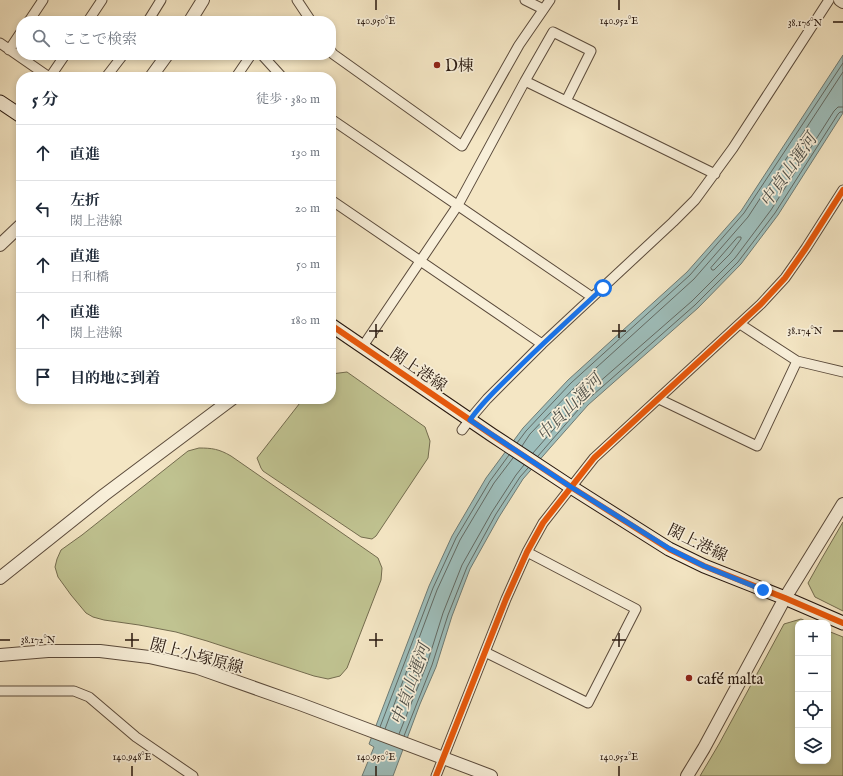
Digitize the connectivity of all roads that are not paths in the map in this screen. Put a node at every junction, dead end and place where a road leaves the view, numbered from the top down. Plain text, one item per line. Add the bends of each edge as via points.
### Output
1 (43, 0) edge
2 (102, 0) edge
3 (161, 0) edge
4 (203, 0) edge
5 (297, 0) edge
6 (525, 0) edge
7 (550, 0) edge
8 (829, 0) edge
9 (840, 0) edge
10 (843, 2) edge
11 (543, 9) junction
12 (32, 16) edge
13 (91, 16) edge
14 (151, 16) edge
15 (193, 16) edge
16 (308, 16) edge
17 (16, 40) edge
18 (0, 43) edge
19 (9, 50) junction
20 (16, 55) edge
21 (336, 56) edge
22 (24, 60) edge
23 (62, 60) edge
24 (119, 60) edge
25 (163, 60) edge
26 (248, 60) edge
27 (267, 60) edge
28 (42, 72) edge
29 (53, 72) edge
30 (110, 72) edge
31 (155, 72) edge
32 (239, 72) edge
33 (277, 72) edge
34 (524, 81) junction
35 (566, 101) junction
36 (0, 102) edge
37 (16, 113) edge
38 (336, 123) edge
39 (715, 174) junction
40 (842, 193) edge
41 (336, 203) edge
42 (458, 205) junction
43 (16, 229) edge
44 (0, 246) edge
45 (420, 261) junction
46 (592, 297) junction
47 (740, 324) junction
48 (336, 328) edge
49 (542, 344) junction
50 (363, 346) junction
51 (797, 361) junction
52 (843, 372) edge
53 (659, 399) junction
54 (225, 404) edge
55 (470, 420) junction
56 (462, 430) dead end
57 (571, 487) junction
58 (843, 504) edge
59 (527, 552) junction
60 (0, 578) edge
61 (785, 598) junction
62 (843, 623) edge
63 (485, 652) junction
64 (0, 655) edge
65 (0, 691) edge
66 (442, 758) junction
67 (193, 776) edge
68 (436, 776) edge
69 (492, 776) edge
70 (687, 776) edge

1 - 12 street
2 - 13 street
3 - 14 street
4 - 15 street
5 - 16 street
6 - 11 street
7 - 11 street
8 - 39 street
9 - 10 street
11 - 21 street via 519,45 462,146
17 - 19 street
18 - 19 street
19 - 20 street
22 - 28 street
23 - 29 street
24 - 30 street
25 - 31 street
26 - 32 street
27 - 33 street
34 - 35 street
34 - 35 street via 553,32 591,50
34 - 42 street
35 - 39 street
36 - 37 main road
38 - 42 street
39 - 46 street via 695,200 673,222
40 - 47 street via 785,278
41 - 45 street
42 - 45 street
42 - 46 street
43 - 44 street
45 - 49 street
45 - 50 street
46 - 49 street
47 - 51 street
47 - 53 street
48 - 50 main road, 閖上港線
49 - 55 street via 487,399
50 - 55 main road, 閖上港線
51 - 52 street
51 - 53 street via 757,446
53 - 57 street via 594,458
54 - 60 street via 104,495
55 - 56 street
55 - 57 main road, 閖上港線
57 - 59 street via 543,523
57 - 61 main road, 閖上港線 via 670,549 704,566
58 - 61 street
59 - 63 street
59 - 63 street via 636,609 588,703
61 - 62 main road, 閖上港線
61 - 70 street
63 - 66 street
64 - 66 street, 閖上小塚原線 via 48,651 100,651 149,657 198,668
65 - 67 street via 74,691 88,697 136,737
66 - 68 street
66 - 69 street

